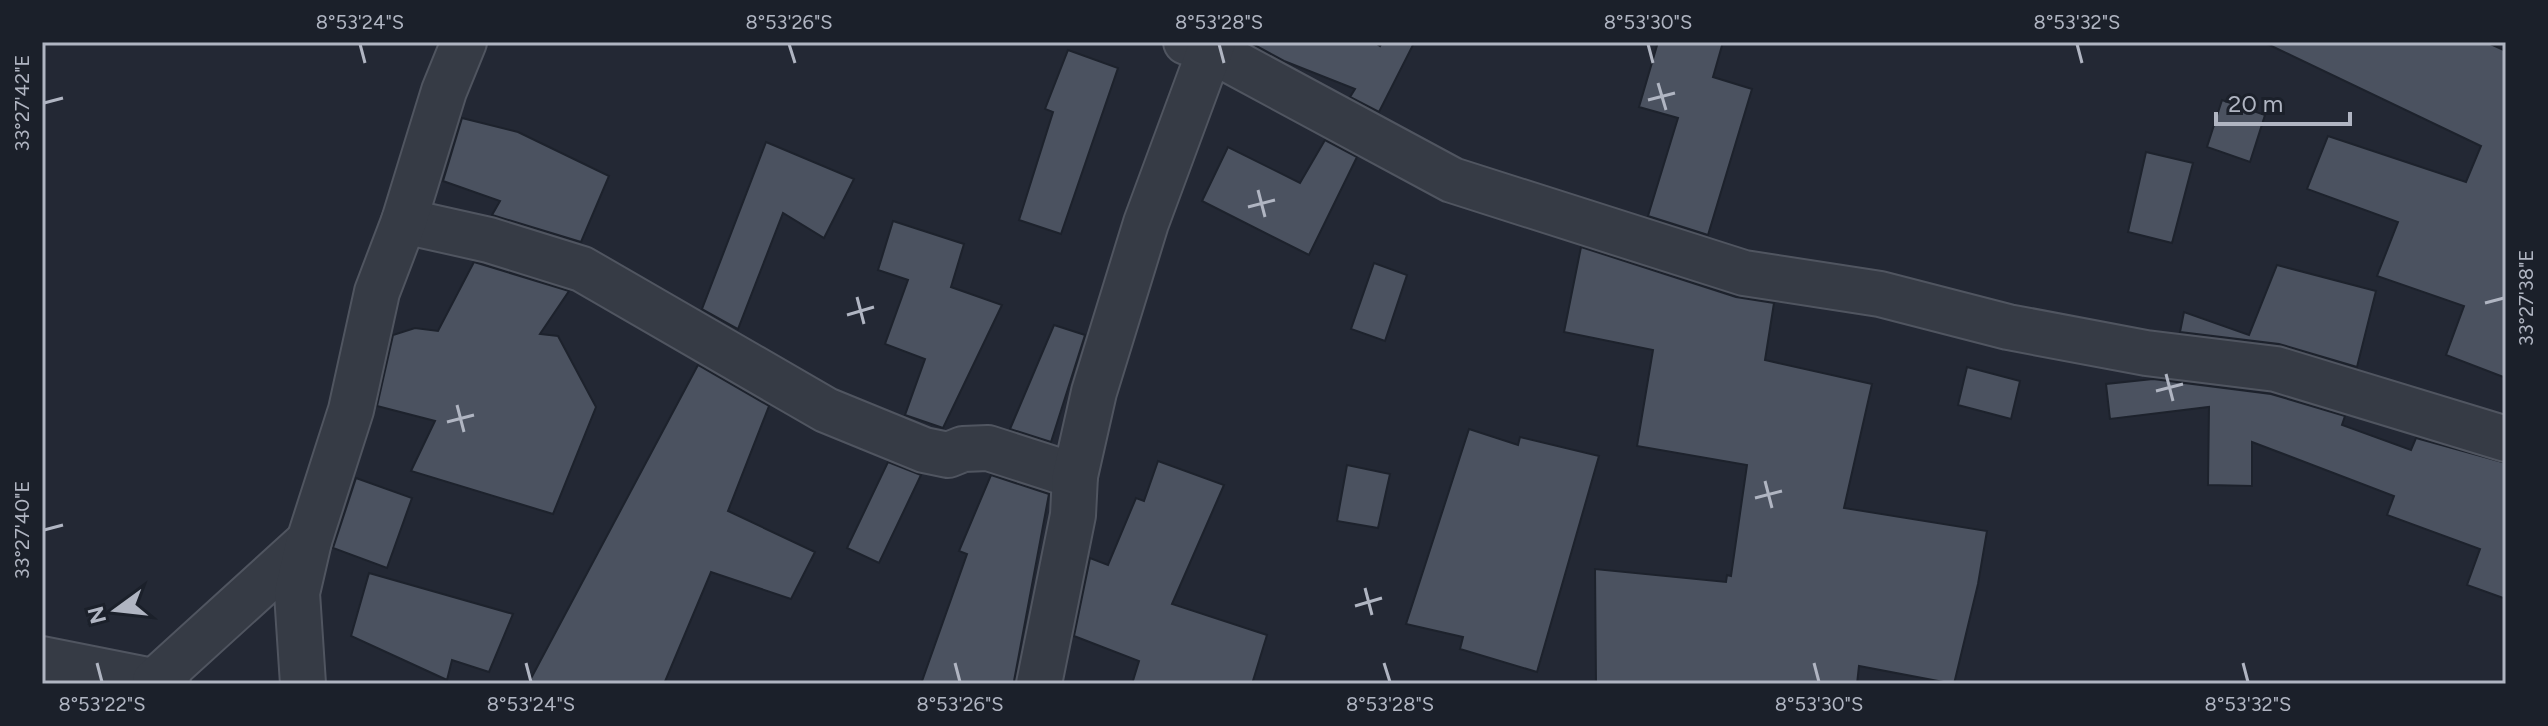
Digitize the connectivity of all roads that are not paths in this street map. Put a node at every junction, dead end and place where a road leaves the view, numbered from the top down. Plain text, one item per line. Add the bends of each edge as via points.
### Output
1 (464, 42) edge
2 (1203, 44) edge
3 (404, 221) junction
4 (2506, 439) edge
5 (1075, 476) junction
6 (309, 541) junction
7 (42, 659) edge
8 (162, 683) edge
9 (303, 684) edge
10 (1039, 684) edge

1 - 3 street
2 - 4 street via 1452,180 1744,273 1880,294 2008,327 2146,353 2276,369
2 - 5 street via 1094,392
3 - 5 street via 582,269 826,410 924,450 948,455 988,448
3 - 6 street via 377,292 351,410
5 - 10 street via 1073,515
6 - 8 street
6 - 9 street via 297,593
7 - 8 street

